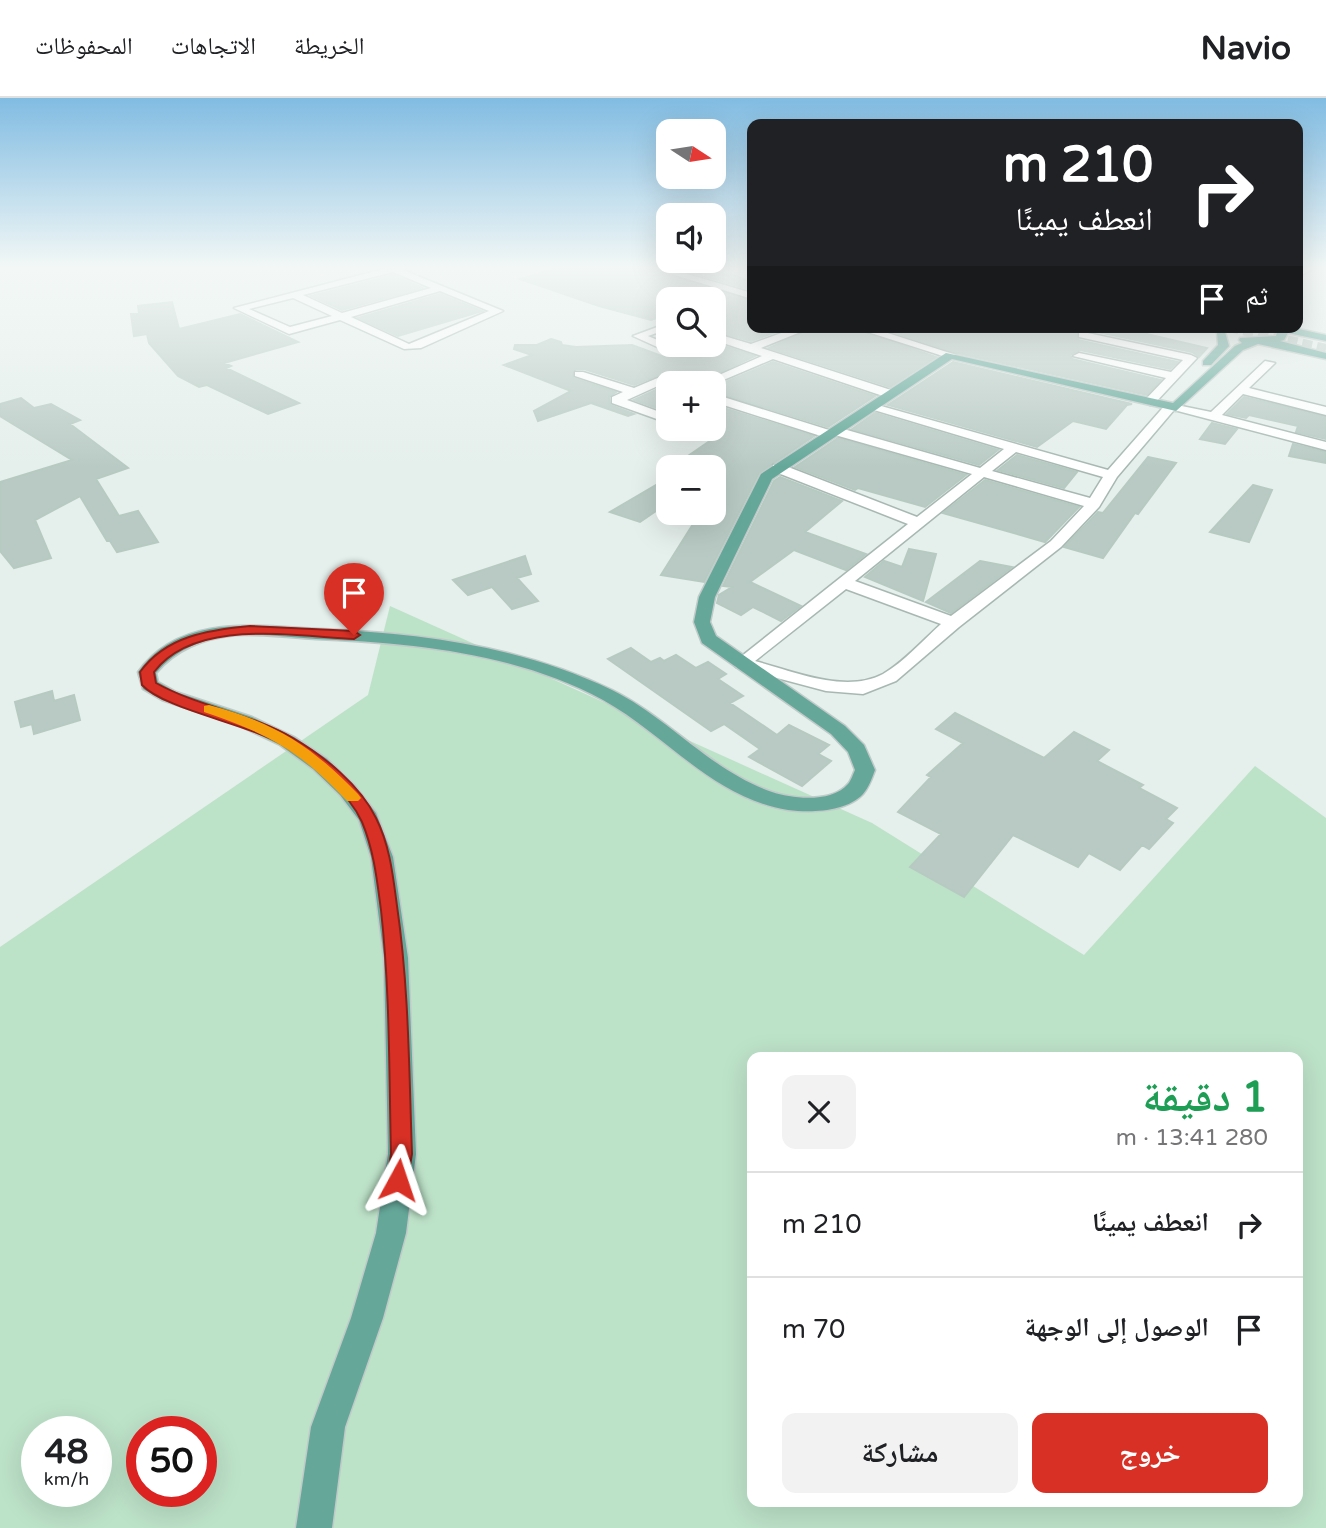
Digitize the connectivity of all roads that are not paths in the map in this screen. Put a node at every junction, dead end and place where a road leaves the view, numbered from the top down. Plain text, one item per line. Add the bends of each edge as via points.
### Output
1 (379, 334) edge
2 (445, 334) edge
3 (645, 334) edge
4 (790, 334) edge
5 (879, 334) edge
6 (1218, 334) edge
7 (1228, 334) edge
8 (1282, 334) edge
9 (1306, 334) edge
10 (1083, 335) dead end
11 (1326, 338) edge
12 (726, 340) edge
13 (1261, 341) junction
14 (656, 343) edge
15 (751, 348) junction
16 (773, 355) junction
17 (950, 355) junction
18 (1079, 356) dead end
19 (1326, 356) edge
20 (1269, 363) dead end
21 (579, 374) dead end
22 (726, 375) edge
23 (1173, 376) junction
24 (656, 383) edge
25 (1241, 390) junction
26 (634, 392) junction
27 (890, 394) junction
28 (726, 401) edge
29 (1165, 404) junction
30 (870, 407) junction
31 (1323, 407) edge
32 (656, 415) edge
33 (1213, 417) junction
34 (832, 432) junction
35 (1326, 446) edge
36 (1013, 448) junction
37 (778, 468) junction
38 (984, 471) junction
39 (1111, 475) junction
40 (1094, 505) junction
41 (920, 523) junction
42 (843, 582) junction
43 (953, 623) junction
44 (742, 663) junction
45 (314, 1528) edge

1 - 2 street via 408,347
3 - 14 street via 638,336
4 - 15 street
5 - 17 street
6 - 29 main road via 1224,343 1221,349
7 - 13 main road
8 - 13 main road
9 - 11 main road
10 - 23 street via 1191,358
12 - 15 street
13 - 19 main road
13 - 29 main road via 1239,348
15 - 16 street
16 - 22 street
16 - 27 street
17 - 27 main road
17 - 29 main road
18 - 23 street
20 - 25 street
21 - 26 street
23 - 29 street
24 - 26 street
25 - 31 street
25 - 33 street
26 - 32 street via 615,400
27 - 30 main road
28 - 34 street
29 - 33 street
29 - 39 street
30 - 34 main road
30 - 36 street
33 - 35 street
34 - 37 main road
34 - 38 street
36 - 38 street
36 - 39 street
37 - 41 street
37 - 44 main road via 766,477 707,597 702,622 708,639
38 - 40 street
38 - 41 street
39 - 40 street
40 - 43 street via 1056,544
41 - 42 street
42 - 43 street
42 - 44 street
43 - 44 street via 890,677 863,688 826,685
44 - 45 main road via 838,730 857,750 865,769 857,788 833,801 796,804 765,797 733,783 611,697 506,658 433,644 354,635 250,630 214,633 158,657 147,672 149,685 169,696 245,721 287,741 320,764 369,818 382,857 396,958 401,1154 391,1233 328,1427

